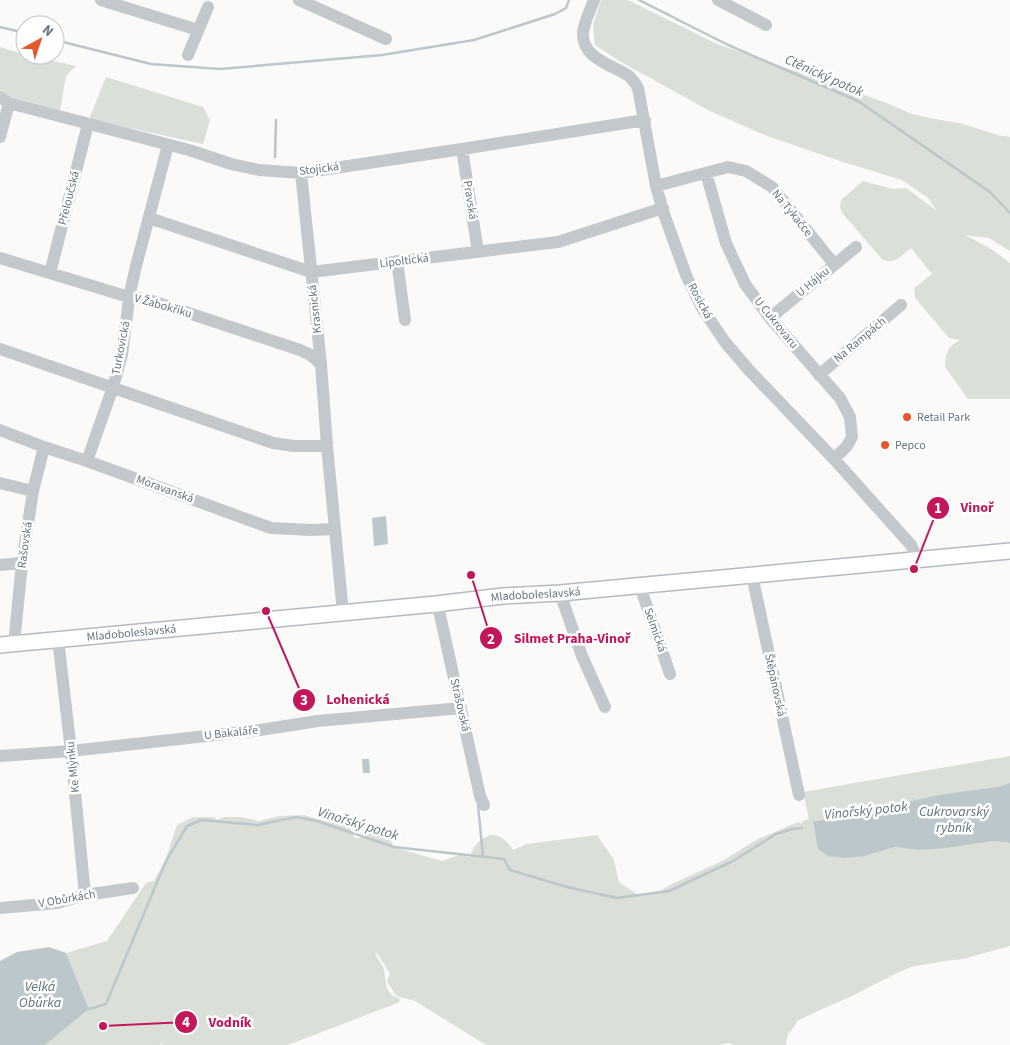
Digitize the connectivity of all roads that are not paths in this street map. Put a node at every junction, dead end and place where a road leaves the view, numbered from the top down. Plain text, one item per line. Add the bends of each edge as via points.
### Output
1 (101, 0) edge
2 (299, 0) edge
3 (594, 0) edge
4 (718, 0) edge
5 (208, 6) dead end
6 (766, 25) dead end
7 (198, 30) junction
8 (386, 39) dead end
9 (188, 54) dead end
10 (5, 100) edge
11 (644, 120) junction
12 (88, 124) junction
13 (0, 138) edge
14 (168, 145) junction
15 (462, 149) junction
16 (301, 173) junction
17 (706, 173) junction
18 (656, 186) junction
19 (663, 208) junction
20 (149, 218) junction
21 (856, 247) dead end
22 (478, 252) junction
23 (0, 258) edge
24 (396, 262) junction
25 (834, 264) junction
26 (50, 272) junction
27 (311, 272) junction
28 (129, 297) junction
29 (901, 305) dead end
30 (770, 318) junction
31 (405, 320) dead end
32 (0, 349) edge
33 (322, 364) junction
34 (819, 375) junction
35 (112, 388) junction
36 (0, 430) edge
37 (327, 446) junction
38 (44, 447) junction
39 (834, 459) junction
40 (87, 461) junction
41 (0, 483) edge
42 (33, 491) junction
43 (334, 529) junction
44 (1010, 551) edge
45 (918, 560) junction
46 (22, 563) junction
47 (0, 565) edge
48 (752, 575) junction
49 (641, 585) junction
50 (560, 593) junction
51 (436, 604) junction
52 (343, 613) junction
53 (58, 639) junction
54 (7, 644) edge
55 (670, 674) dead end
56 (605, 707) dead end
57 (461, 708) junction
58 (71, 751) junction
59 (0, 756) edge
60 (799, 795) dead end
61 (484, 805) dead end
62 (133, 888) dead end
63 (85, 895) junction
64 (0, 908) edge

1 - 7 street
2 - 8 street
3 - 11 street, Rosická via 583,31 585,45 594,56 635,83
4 - 6 street
5 - 7 street
7 - 9 street
10 - 12 street, Stojická
10 - 13 street
11 - 15 street, Stojická
11 - 18 street, Rosická
12 - 14 street, Stojická
12 - 26 street, Přeloučská
14 - 16 street, Stojická via 259,170
14 - 20 street, Turkovická
15 - 16 street, Stojická
15 - 22 street, Pravská
16 - 27 street, Krasnická
17 - 18 street, Na Tykačce
17 - 25 street, Na Tykačce via 728,167 757,177 772,188
17 - 30 street, U Cukrovaru via 726,243 745,284
18 - 19 street, Rosická
19 - 22 street, Lipoltická via 558,242
19 - 39 street, Rosická via 686,275 702,308 725,342
20 - 27 street, Lipoltická
20 - 28 street, Turkovická
21 - 25 street, U Hájku
22 - 24 street, Lipoltická
23 - 26 street, V Žabokřiku
24 - 27 street, Lipoltická
24 - 31 street
25 - 30 street, U Hájku
26 - 28 street, V Žabokřiku
27 - 33 street, Krasnická
28 - 33 street, V Žabokřiku via 300,350
28 - 35 street, Turkovická via 122,355
29 - 34 street, Na Rampách
30 - 34 street, U Cukrovaru
32 - 35 street
33 - 37 street, Krasnická
34 - 39 street, U Cukrovaru via 840,398 850,417 852,438
35 - 37 street via 273,443
35 - 40 street, Turkovická
36 - 38 street, Moravanská
37 - 43 street, Krasnická
38 - 40 street, Moravanská
38 - 42 street, Rašovská
39 - 45 street, Rosická via 911,545
40 - 43 street, Moravanská via 271,528
41 - 42 street
42 - 46 street, Rašovská
43 - 52 street, Krasnická
44 - 45 main road, Mladoboleslavská
45 - 48 main road, Mladoboleslavská
46 - 47 street
46 - 54 street, Rašovská
48 - 49 main road, Mladoboleslavská
48 - 60 street, Štěpánovská
49 - 50 main road, Mladoboleslavská
49 - 55 street, Selmická
50 - 51 main road, Mladoboleslavská
50 - 56 street via 582,656
51 - 52 main road, Mladoboleslavská
51 - 57 street, Strašovská
52 - 53 main road, Mladoboleslavská
53 - 54 main road, Mladoboleslavská
53 - 58 street, Ke Mlýnku
57 - 58 street, U Bakaláře via 318,721
57 - 61 street, Strašovská
58 - 59 street, U Bakaláře
58 - 63 street, Ke Mlýnku
62 - 63 street, V Obůrkách
63 - 64 street, V Obůrkách via 57,903

